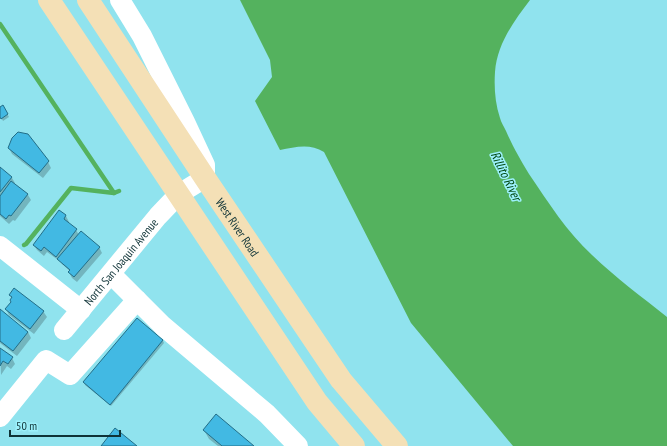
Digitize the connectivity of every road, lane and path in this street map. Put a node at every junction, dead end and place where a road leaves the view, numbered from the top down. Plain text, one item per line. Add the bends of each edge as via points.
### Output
1 (49, 0) edge
2 (88, 0) edge
3 (120, 0) edge
4 (205, 178) junction
5 (179, 194) junction
6 (3, 255) edge
7 (111, 274) junction
8 (137, 300) junction
9 (81, 310) junction
10 (64, 330) dead end
11 (0, 417) edge
12 (298, 446) edge
13 (354, 446) edge
14 (397, 446) edge

1 - 5 main road
2 - 4 main road, West River Road
3 - 4 street via 142,36 185,122 205,165
4 - 5 street, North San Joaquin Avenue
4 - 14 main road, West River Road via 341,380
5 - 7 street, North San Joaquin Avenue
5 - 13 main road via 317,402
6 - 9 street
7 - 8 street
7 - 9 street, North San Joaquin Avenue
8 - 11 street via 70,375 46,360
8 - 12 street via 163,326 267,414
9 - 10 street, North San Joaquin Avenue

